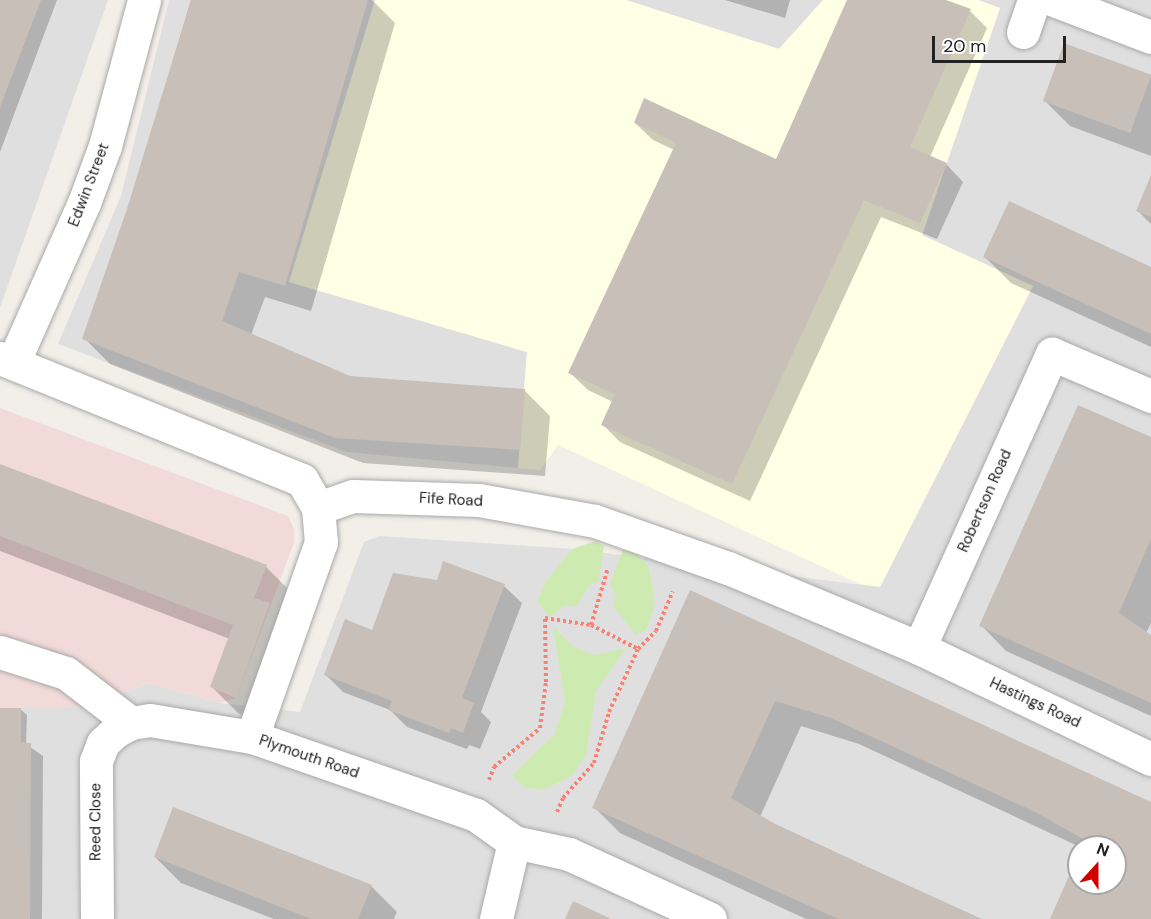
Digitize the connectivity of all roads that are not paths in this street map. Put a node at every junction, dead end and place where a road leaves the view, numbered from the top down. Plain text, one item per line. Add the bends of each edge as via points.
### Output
1 (144, 0) edge
2 (1034, 0) edge
3 (1054, 0) edge
4 (1023, 32) dead end
5 (1151, 37) edge
6 (6, 361) edge
7 (1151, 396) edge
8 (318, 508) junction
9 (919, 648) junction
10 (0, 652) edge
11 (123, 727) junction
12 (252, 737) junction
13 (1151, 759) edge
14 (528, 845) junction
15 (97, 919) edge
16 (496, 919) edge
17 (710, 919) edge

1 - 6 street, Edwin Street via 94,174
2 - 4 street
3 - 5 street
6 - 8 street via 302,480
7 - 9 street, Robertson Road via 1052,354
8 - 9 street, Fife Road via 353,496 479,500 595,520
8 - 12 street, Plymouth Road via 321,542
9 - 13 street, Hastings Road
10 - 11 street via 66,673
11 - 12 street via 150,720
11 - 15 street, Reed Close via 103,743 96,761
12 - 14 street, Plymouth Road via 477,815
14 - 16 street
14 - 17 street via 569,854

